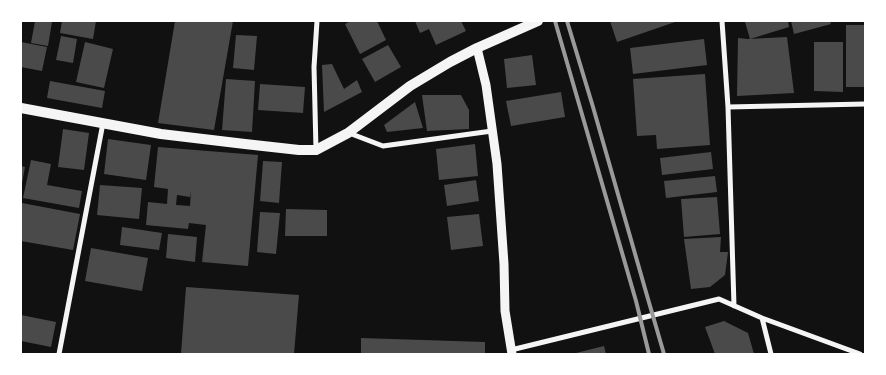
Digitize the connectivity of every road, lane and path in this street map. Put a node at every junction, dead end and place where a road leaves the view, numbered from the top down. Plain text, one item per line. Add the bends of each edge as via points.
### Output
1 (317, 21) edge
2 (538, 21) edge
3 (722, 21) edge
4 (477, 48) junction
5 (865, 104) edge
6 (728, 107) junction
7 (21, 108) edge
8 (103, 123) junction
9 (492, 131) junction
10 (348, 133) junction
11 (316, 150) junction
12 (734, 306) junction
13 (762, 318) junction
14 (511, 352) edge
15 (59, 354) edge
16 (771, 354) edge
17 (860, 354) edge

1 - 11 street via 314,68
2 - 4 main road
3 - 6 street
4 - 9 street
4 - 10 main road via 410,86
5 - 6 street
6 - 12 street
7 - 8 main road
8 - 11 main road via 161,134
8 - 15 street
9 - 10 street via 383,146
9 - 14 street
10 - 11 main road
12 - 13 street
12 - 14 street via 719,300
13 - 16 street
13 - 17 street

